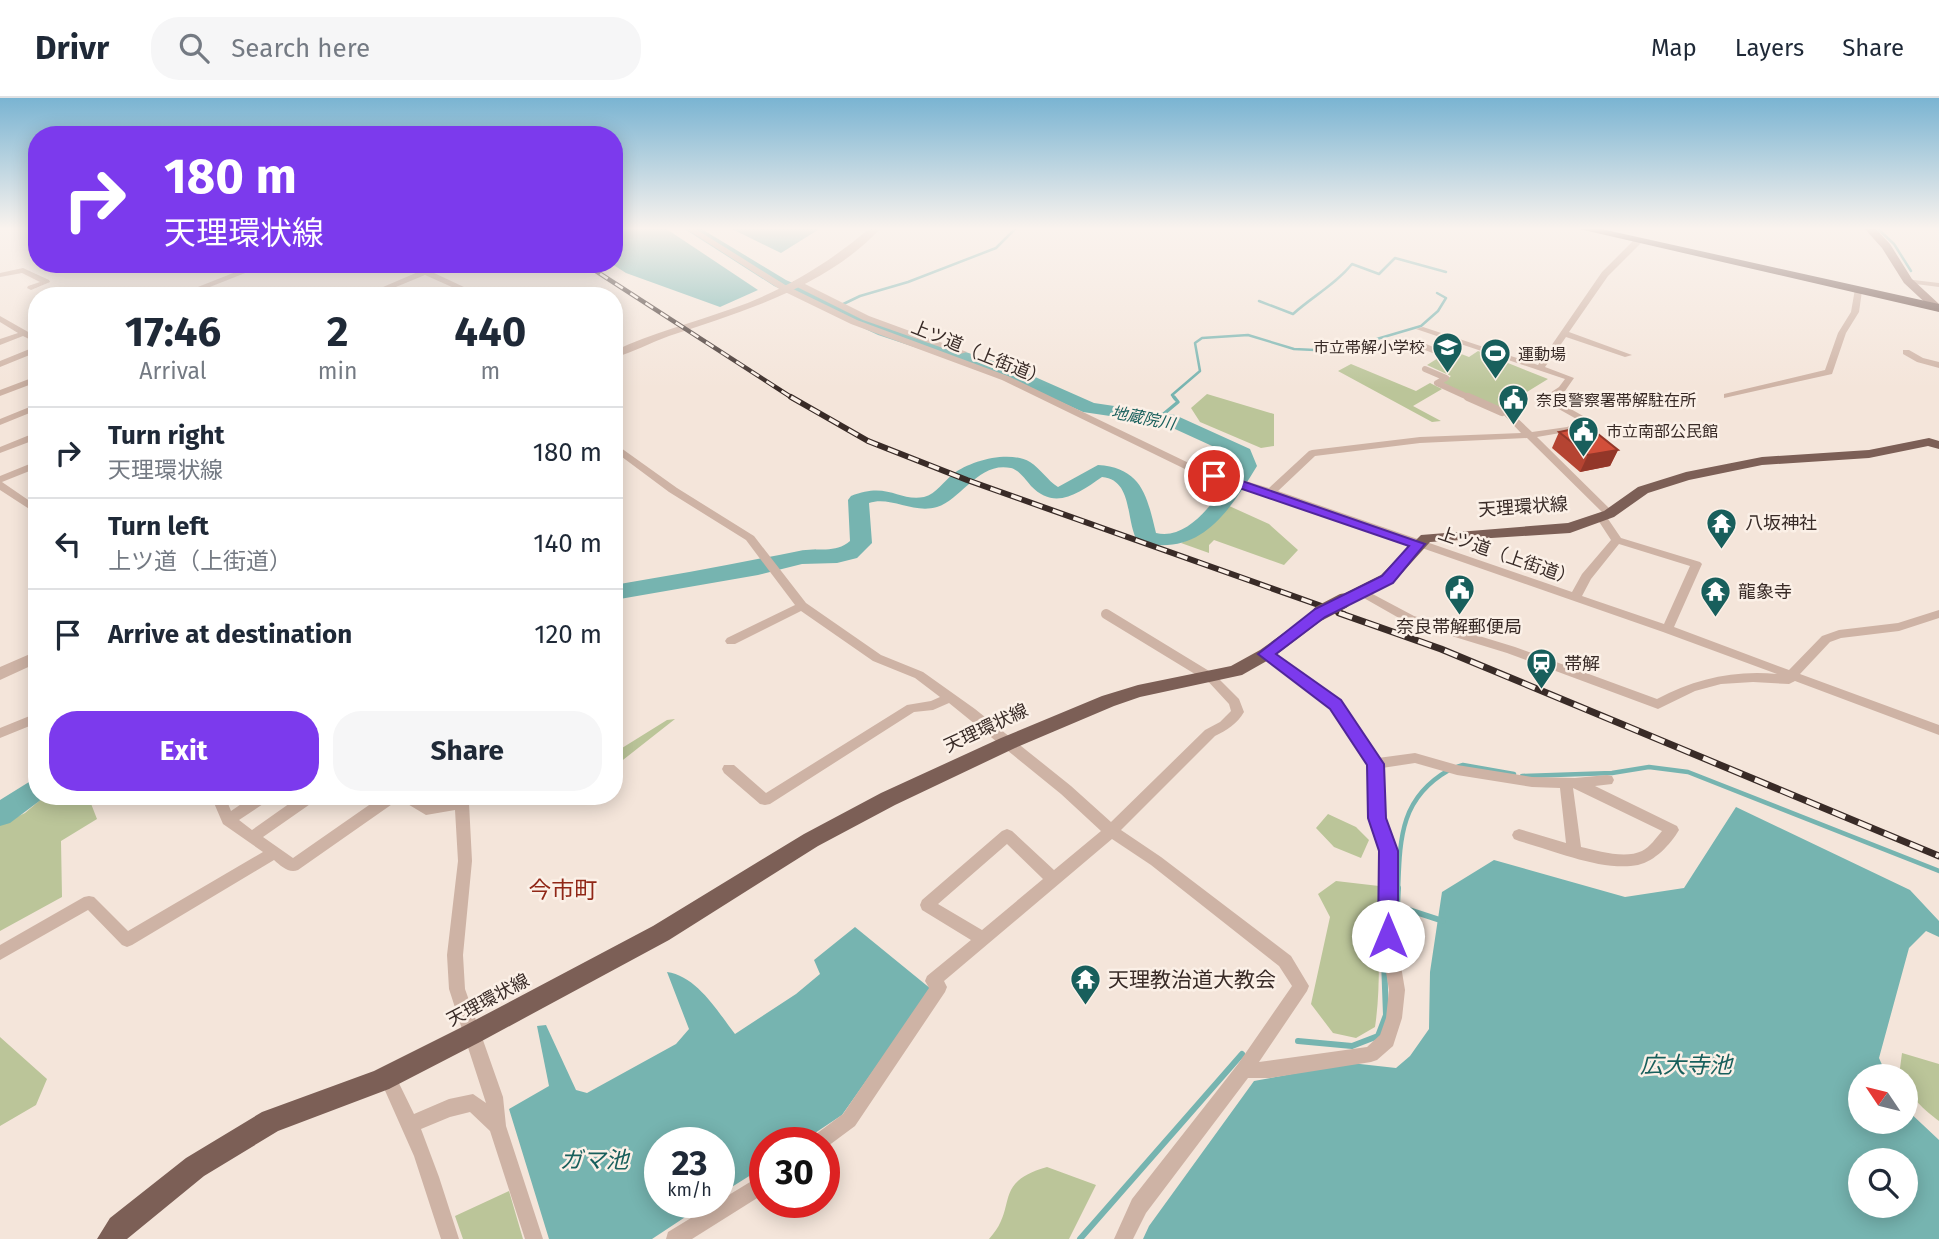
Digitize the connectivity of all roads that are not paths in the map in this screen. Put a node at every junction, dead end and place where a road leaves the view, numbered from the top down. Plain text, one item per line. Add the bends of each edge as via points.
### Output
1 (774, 281) edge
2 (799, 281) edge
3 (1600, 281) edge
4 (1815, 281) edge
5 (1908, 281) edge
6 (1910, 281) edge
7 (796, 283) junction
8 (1939, 285) edge
9 (785, 288) junction
10 (1858, 291) junction
11 (844, 304) joint
12 (1938, 309) edge
13 (2, 322) edge
14 (1420, 329) dead end
15 (24, 333) junction
16 (1566, 334) junction
17 (28, 335) edge
18 (0, 342) edge
19 (1423, 346) joint
20 (623, 349) edge
21 (1906, 352) dead end
22 (28, 353) edge
23 (1628, 355) dead end
24 (957, 356) junction
25 (0, 364) edge
26 (1939, 365) edge
27 (1541, 368) junction
28 (1425, 369) dead end
29 (28, 382) edge
30 (0, 393) edge
31 (1727, 396) dead end
32 (28, 411) edge
33 (1505, 413) joint
34 (0, 422) edge
35 (1531, 435) junction
36 (28, 439) edge
37 (1936, 442) edge
38 (0, 450) edge
39 (623, 453) edge
40 (28, 469) edge
41 (1230, 480) joint
42 (0, 483) edge
43 (1271, 492) junction
44 (28, 499) edge
45 (1605, 516) junction
46 (1617, 540) junction
47 (1418, 544) junction
48 (1361, 593) junction
49 (1575, 598) junction
50 (802, 606) junction
51 (1105, 614) dead end
52 (1939, 614) edge
53 (1667, 629) junction
54 (731, 640) dead end
55 (1266, 654) junction
56 (28, 660) edge
57 (0, 674) edge
58 (1790, 676) junction
59 (1211, 678) junction
60 (1806, 682) junction
61 (950, 698) junction
62 (28, 722) edge
63 (1939, 730) edge
64 (0, 733) edge
65 (1008, 743) junction
66 (1375, 764) junction
67 (729, 769) dead end
68 (1607, 780) dead end
69 (1571, 783) junction
70 (222, 805) edge
71 (250, 805) edge
72 (298, 805) edge
73 (380, 805) edge
74 (419, 805) edge
75 (452, 805) edge
76 (462, 805) edge
77 (228, 820) junction
78 (1111, 831) junction
79 (1519, 835) dead end
80 (251, 838) junction
81 (1574, 849) junction
82 (272, 854) junction
83 (1053, 878) junction
84 (981, 938) junction
85 (0, 953) edge
86 (472, 1034) junction
87 (1244, 1070) junction
88 (387, 1077) junction
89 (412, 1124) junction
90 (497, 1126) junction
91 (840, 1127) edge
92 (749, 1192) edge
93 (110, 1239) edge
94 (450, 1239) edge
95 (534, 1239) edge
96 (675, 1239) edge
97 (1122, 1239) edge

1 - 9 street, 上ツ道（上街道）
2 - 7 street
3 - 16 street
4 - 10 highway
5 - 12 main road
6 - 8 street
7 - 9 street
7 - 11 street
9 - 20 street via 744,308
9 - 24 street, 上ツ道（上街道） via 871,329
10 - 12 highway
10 - 31 street via 1856,312 1842,333 1829,372
11 - 24 street via 866,318
13 - 15 street
14 - 27 street
15 - 17 street
15 - 18 street
16 - 23 street
16 - 27 street
19 - 19 street via 1433,350
21 - 26 street
22 - 25 street
24 - 41 street, 上ツ道（上街道） via 1191,468
27 - 35 street via 1570,378 1546,400 1587,421
28 - 33 street via 1446,378 1437,383
29 - 30 street
32 - 34 street
33 - 35 street
35 - 43 street via 1420,440 1312,453
35 - 45 street
36 - 38 street
37 - 45 main road, 天理環状線 via 1869,454 1762,461 1686,476 1643,490
39 - 50 street via 750,538
40 - 42 street
41 - 43 street, 上ツ道（上街道）
42 - 44 street
43 - 47 street, 上ツ道（上街道）
45 - 46 street
45 - 47 main road, 天理環状線 via 1570,528 1438,535
46 - 49 street
46 - 53 street via 1696,564
47 - 48 main road, 天理環状線 via 1397,571
47 - 49 street, 上ツ道（上街道）
48 - 55 main road, 天理環状線, bridge via 1320,613
48 - 60 street via 1410,619 1658,704 1704,682 1730,677
49 - 53 street, 上ツ道（上街道）
50 - 54 street
50 - 61 street via 877,658 919,675
51 - 59 street
52 - 58 street via 1826,639
53 - 58 street, 上ツ道（上街道）
55 - 59 main road, 天理環状線 via 1236,671
55 - 66 street via 1336,705
56 - 57 street
58 - 60 street, 上ツ道（上街道）
59 - 65 main road, 天理環状線 via 1138,691
59 - 78 street via 1236,702 1238,712 1210,733
60 - 63 street, 上ツ道（上街道）
61 - 65 street
61 - 67 street via 911,708 765,800
62 - 64 street
65 - 78 street
65 - 86 main road, 天理環状線 via 811,840 661,933
66 - 69 street via 1415,758 1457,770
66 - 87 street via 1377,818 1388,851 1388,936 1397,990 1387,1041 1371,1054
68 - 69 street
69 - 81 street
69 - 81 street via 1672,830 1647,856 1626,861
70 - 77 street
71 - 77 street
72 - 80 street
73 - 82 street via 293,866
74 - 75 street via 426,810
76 - 86 street via 465,861 455,955 457,989
77 - 80 street
78 - 83 street
78 - 87 street via 1285,961 1301,986
79 - 81 street
80 - 82 street
82 - 85 street via 127,940 89,902
83 - 84 street
83 - 84 street via 1007,835 927,905
84 - 91 street via 933,981 939,987 849,1120
86 - 88 main road, 天理環状線
86 - 90 street via 494,1097
87 - 97 street via 1139,1206
88 - 89 street
88 - 93 main road, 天理環状線 via 271,1121 195,1167
89 - 90 street via 473,1103
89 - 94 street
90 - 95 street
92 - 96 street

